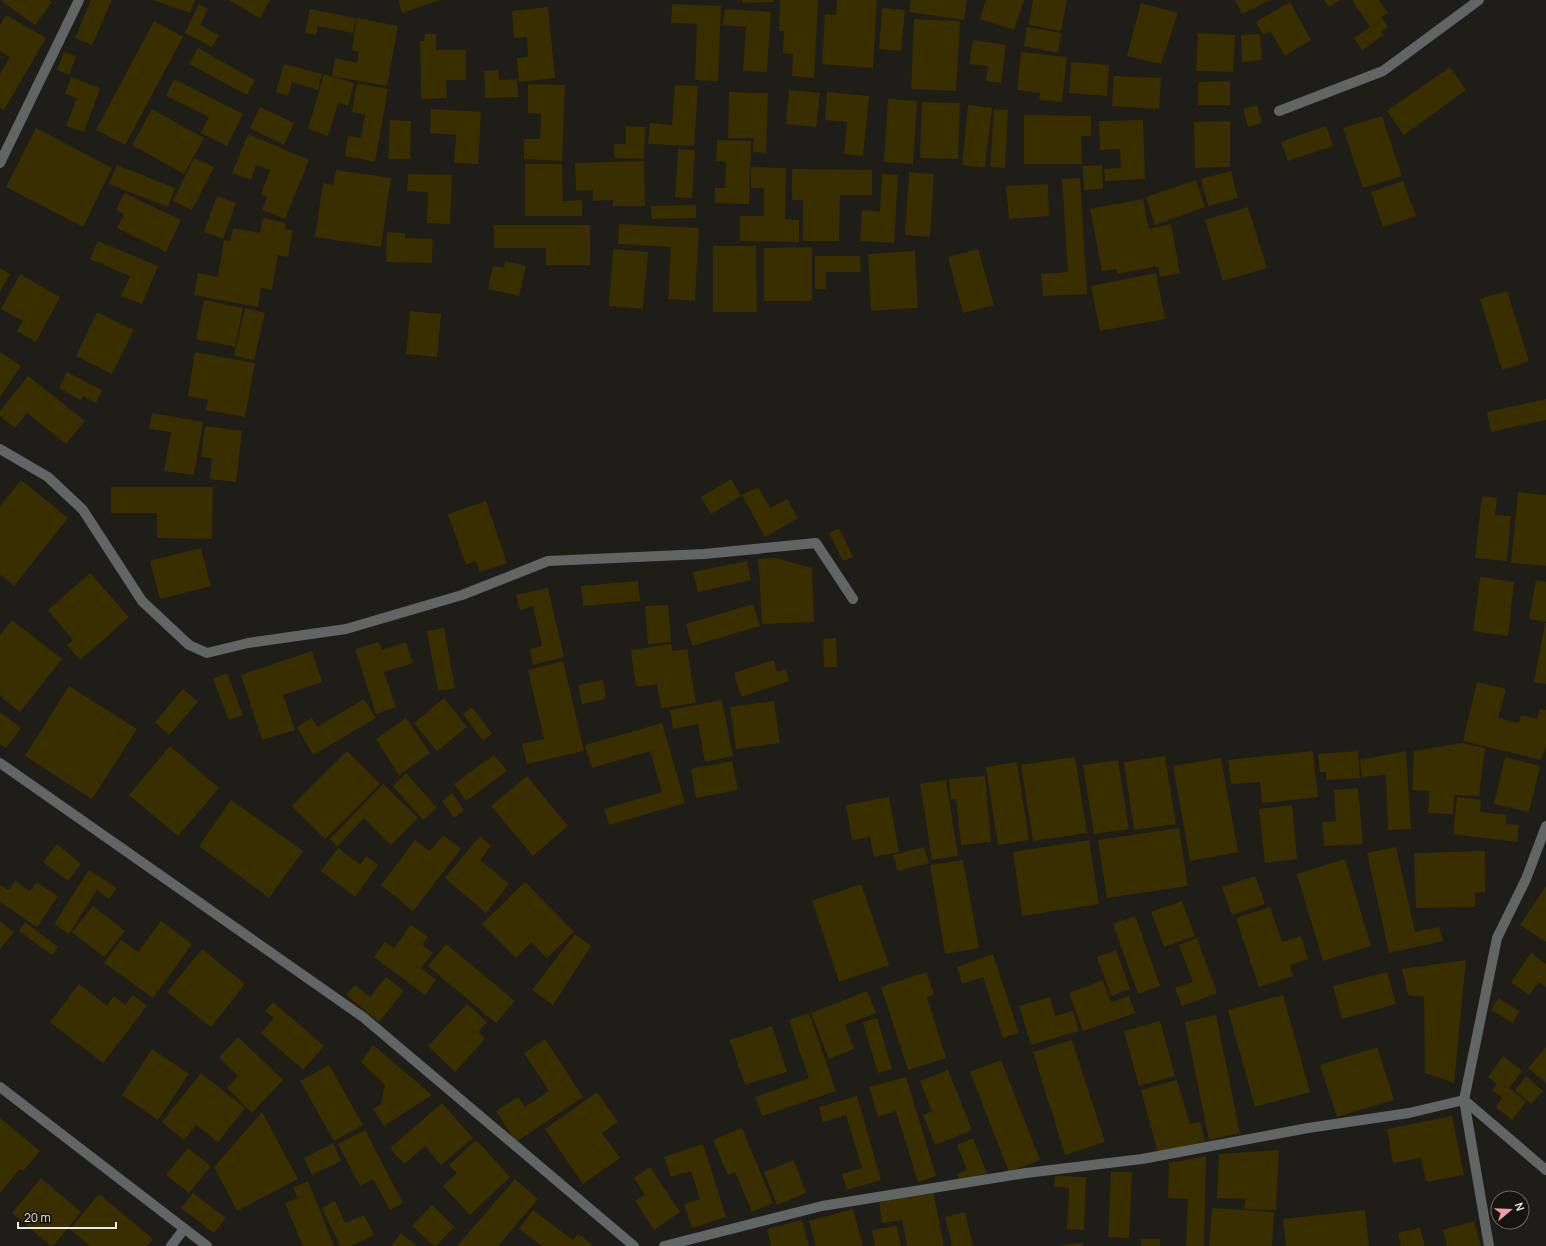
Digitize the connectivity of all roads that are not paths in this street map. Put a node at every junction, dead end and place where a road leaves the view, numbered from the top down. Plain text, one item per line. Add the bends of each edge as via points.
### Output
1 (79, 0) edge
2 (1478, 0) edge
3 (1279, 111) dead end
4 (0, 164) edge
5 (0, 449) edge
6 (853, 599) dead end
7 (0, 763) edge
8 (1546, 826) edge
9 (0, 1087) edge
10 (1464, 1100) junction
11 (1546, 1170) edge
12 (184, 1229) junction
13 (170, 1246) edge
14 (207, 1246) edge
15 (634, 1246) edge
16 (664, 1246) edge
17 (1489, 1246) edge

1 - 4 street
2 - 3 street via 1384,71
5 - 6 street via 48,477 83,510 142,601 189,645 207,653 248,643 346,629 462,595 548,561 704,554 816,544
7 - 15 street via 363,1017
8 - 10 street via 1526,879 1497,938
9 - 12 street
10 - 11 street
10 - 16 street via 1410,1113 1308,1128 1142,1159 1026,1173 822,1206
10 - 17 street
12 - 13 street
12 - 14 street

